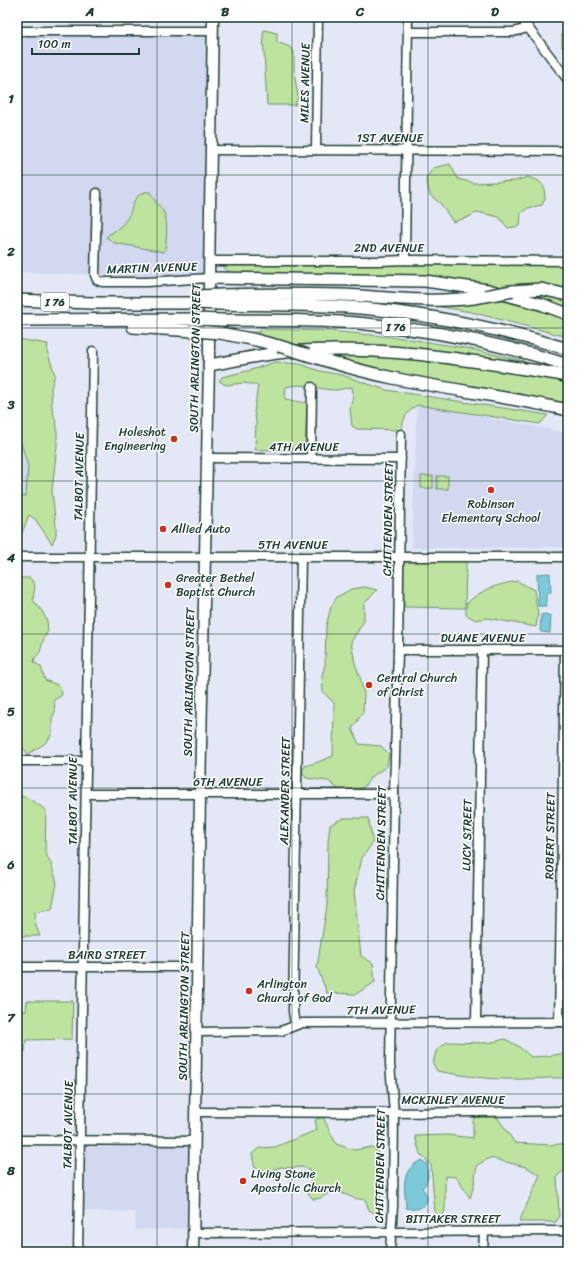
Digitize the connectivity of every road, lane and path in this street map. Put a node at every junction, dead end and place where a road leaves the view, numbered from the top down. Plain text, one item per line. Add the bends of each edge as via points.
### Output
1 (213, 17) edge
2 (318, 17) edge
3 (408, 17) edge
4 (520, 17) edge
5 (528, 28) junction
6 (17, 31) edge
7 (213, 31) junction
8 (408, 32) junction
9 (568, 80) edge
10 (211, 150) junction
11 (316, 150) junction
12 (406, 150) junction
13 (568, 151) edge
14 (97, 193) dead end
15 (405, 260) junction
16 (209, 261) junction
17 (568, 261) edge
18 (209, 278) junction
19 (568, 295) edge
20 (221, 299) junction
21 (17, 300) edge
22 (568, 314) edge
23 (17, 320) edge
24 (47, 320) junction
25 (568, 349) edge
26 (92, 351) dead end
27 (209, 365) junction
28 (568, 365) edge
29 (568, 377) edge
30 (312, 387) dead end
31 (568, 410) edge
32 (401, 434) dead end
33 (206, 458) junction
34 (312, 459) junction
35 (401, 459) junction
36 (17, 557) edge
37 (90, 557) junction
38 (204, 557) junction
39 (301, 557) junction
40 (400, 557) junction
41 (568, 557) edge
42 (398, 650) junction
43 (482, 650) junction
44 (567, 650) edge
45 (17, 761) edge
46 (86, 761) junction
47 (86, 794) junction
48 (200, 794) junction
49 (298, 794) junction
50 (394, 794) junction
51 (17, 967) edge
52 (83, 967) junction
53 (197, 968) junction
54 (391, 1022) junction
55 (476, 1022) junction
56 (559, 1022) junction
57 (568, 1022) edge
58 (295, 1025) junction
59 (197, 1032) junction
60 (568, 1111) edge
61 (195, 1112) junction
62 (394, 1113) junction
63 (17, 1140) edge
64 (80, 1141) junction
65 (195, 1141) junction
66 (568, 1231) edge
67 (391, 1232) junction
68 (484, 1232) junction
69 (193, 1233) junction
70 (78, 1252) edge
71 (193, 1252) edge
72 (390, 1252) edge
73 (483, 1252) edge

1 - 7 main road, SOUTH ARLINGTON STREET
2 - 11 street, MILES AVENUE
3 - 8 street
4 - 5 street
5 - 8 street via 513,32
5 - 9 street
6 - 7 street
7 - 10 main road, SOUTH ARLINGTON STREET
8 - 12 street
10 - 11 street, 1ST AVENUE
10 - 16 main road, SOUTH ARLINGTON STREET
11 - 12 street, 1ST AVENUE
12 - 13 street, 1ST AVENUE
12 - 15 street
14 - 18 street, MARTIN AVENUE via 97,280 147,282
15 - 16 street, 2ND AVENUE
15 - 17 street, 2ND AVENUE
16 - 18 main road, SOUTH ARLINGTON STREET
18 - 22 highway via 425,281 488,290
18 - 27 main road, SOUTH ARLINGTON STREET
19 - 20 highway, bridge via 542,289 443,300 342,295
20 - 21 highway, I 76, bridge via 92,303
20 - 25 highway, I 76 via 405,313 463,322
23 - 24 highway, I 76
24 - 28 highway, I 76, bridge via 195,319 327,322 396,327 485,343
24 - 31 highway, bridge via 220,333 256,340 394,378
26 - 37 street, TALBOT AVENUE
27 - 29 highway via 286,352 371,351 458,358
27 - 33 main road, SOUTH ARLINGTON STREET
30 - 34 street
32 - 35 street, CHITTENDEN STREET
33 - 34 street, 4TH AVENUE
33 - 38 main road, SOUTH ARLINGTON STREET
34 - 35 street, 4TH AVENUE
35 - 40 street, CHITTENDEN STREET
36 - 37 street, 5TH AVENUE
37 - 38 street, 5TH AVENUE
37 - 46 street, TALBOT AVENUE
38 - 39 street, 5TH AVENUE
38 - 48 main road, SOUTH ARLINGTON STREET
39 - 40 street, 5TH AVENUE
39 - 49 street, ALEXANDER STREET
40 - 41 street, 5TH AVENUE
40 - 42 street, CHITTENDEN STREET
42 - 43 street, DUANE AVENUE
42 - 50 street, CHITTENDEN STREET
43 - 44 street, DUANE AVENUE
43 - 55 street, LUCY STREET
44 - 56 street, ROBERT STREET
45 - 46 street
46 - 47 street, TALBOT AVENUE
47 - 48 street, 6TH AVENUE
47 - 52 street, TALBOT AVENUE
48 - 49 street, 6TH AVENUE
48 - 53 main road, SOUTH ARLINGTON STREET
49 - 50 street, 6TH AVENUE
49 - 58 street, ALEXANDER STREET via 293,1011
50 - 54 street, CHITTENDEN STREET
51 - 52 street, BAIRD STREET
52 - 53 street, BAIRD STREET
52 - 64 street, TALBOT AVENUE
53 - 59 main road, SOUTH ARLINGTON STREET
54 - 55 street, 7TH AVENUE
54 - 58 street, 7TH AVENUE
54 - 62 street, CHITTENDEN STREET via 390,1064
55 - 56 street, 7TH AVENUE
56 - 57 street, 7TH AVENUE
58 - 59 street, 7TH AVENUE via 281,1031
59 - 61 main road, SOUTH ARLINGTON STREET
60 - 62 street, MCKINLEY AVENUE
61 - 62 street, MCKINLEY AVENUE
61 - 65 main road, SOUTH ARLINGTON STREET
62 - 67 street, CHITTENDEN STREET
63 - 64 street
64 - 65 street
64 - 70 street, TALBOT AVENUE
65 - 69 main road, SOUTH ARLINGTON STREET
66 - 68 street, BITTAKER STREET
67 - 68 street, BITTAKER STREET
67 - 69 street, BITTAKER STREET
67 - 72 street, CHITTENDEN STREET
68 - 73 street
69 - 71 main road, SOUTH ARLINGTON STREET

